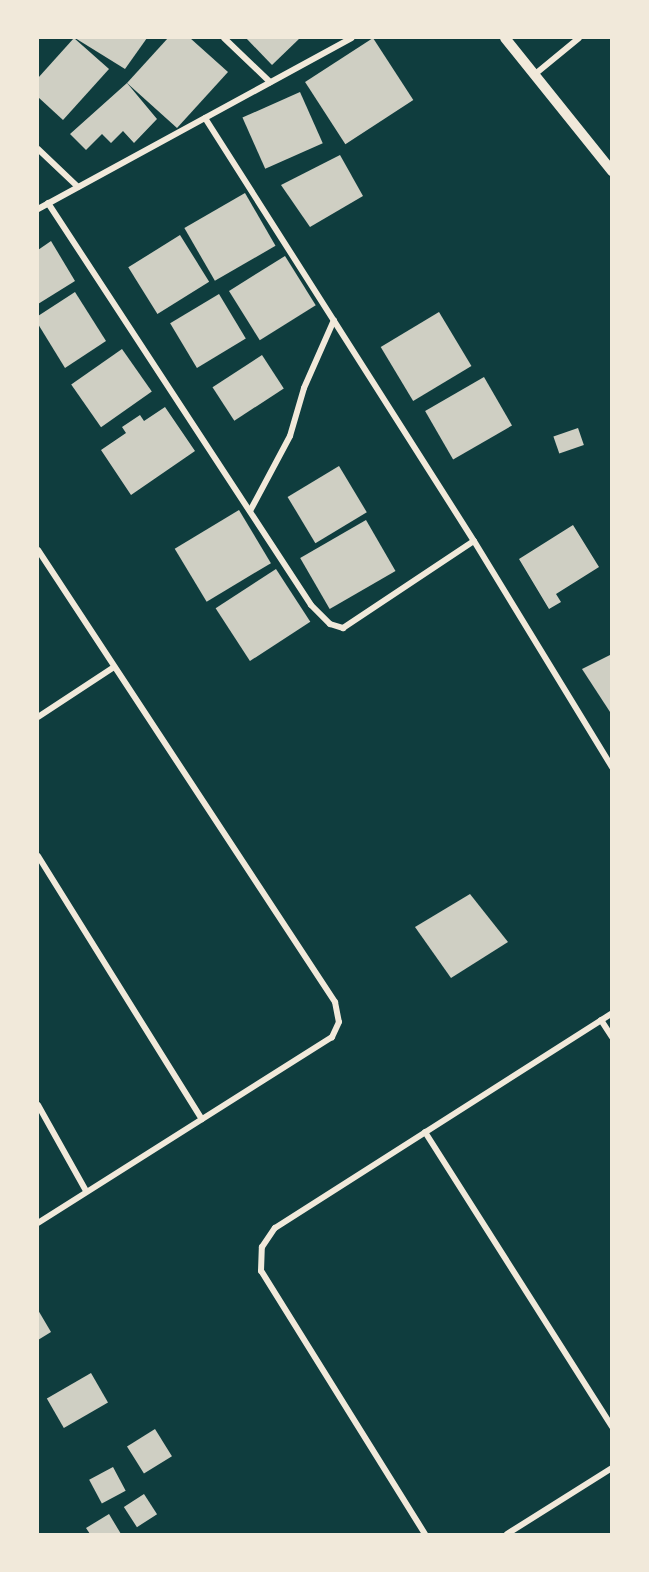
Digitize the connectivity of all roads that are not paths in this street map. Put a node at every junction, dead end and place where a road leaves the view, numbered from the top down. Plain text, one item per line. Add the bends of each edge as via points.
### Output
1 (224, 38) edge
2 (351, 38) edge
3 (505, 38) edge
4 (579, 38) edge
5 (534, 75) junction
6 (270, 82) junction
7 (205, 118) junction
8 (38, 149) edge
9 (612, 171) edge
10 (78, 187) junction
11 (48, 203) junction
12 (38, 209) edge
13 (334, 320) junction
14 (250, 511) junction
15 (474, 541) junction
16 (38, 550) edge
17 (114, 667) junction
18 (38, 717) edge
19 (612, 768) edge
20 (38, 856) edge
21 (612, 1013) edge
22 (601, 1020) junction
23 (612, 1037) edge
24 (38, 1105) edge
25 (202, 1119) junction
26 (425, 1132) junction
27 (86, 1191) junction
28 (38, 1223) edge
29 (612, 1427) edge
30 (612, 1468) edge
31 (425, 1534) edge
32 (507, 1534) edge

1 - 6 street
2 - 6 street
3 - 5 street
4 - 5 street
5 - 9 street
6 - 7 street
7 - 10 street
7 - 13 street
8 - 10 street
10 - 11 street
11 - 12 street
11 - 14 street
13 - 14 street via 304,388 290,436
13 - 15 street
14 - 15 street via 311,605 330,624 343,628
15 - 19 street
16 - 17 street
17 - 18 street
17 - 25 street via 335,1002 339,1022 332,1037
20 - 25 street
21 - 22 street
22 - 23 street
22 - 26 street
24 - 27 street
25 - 27 street
26 - 29 street
26 - 31 street via 275,1228 262,1247 261,1271
27 - 28 street
30 - 32 street

